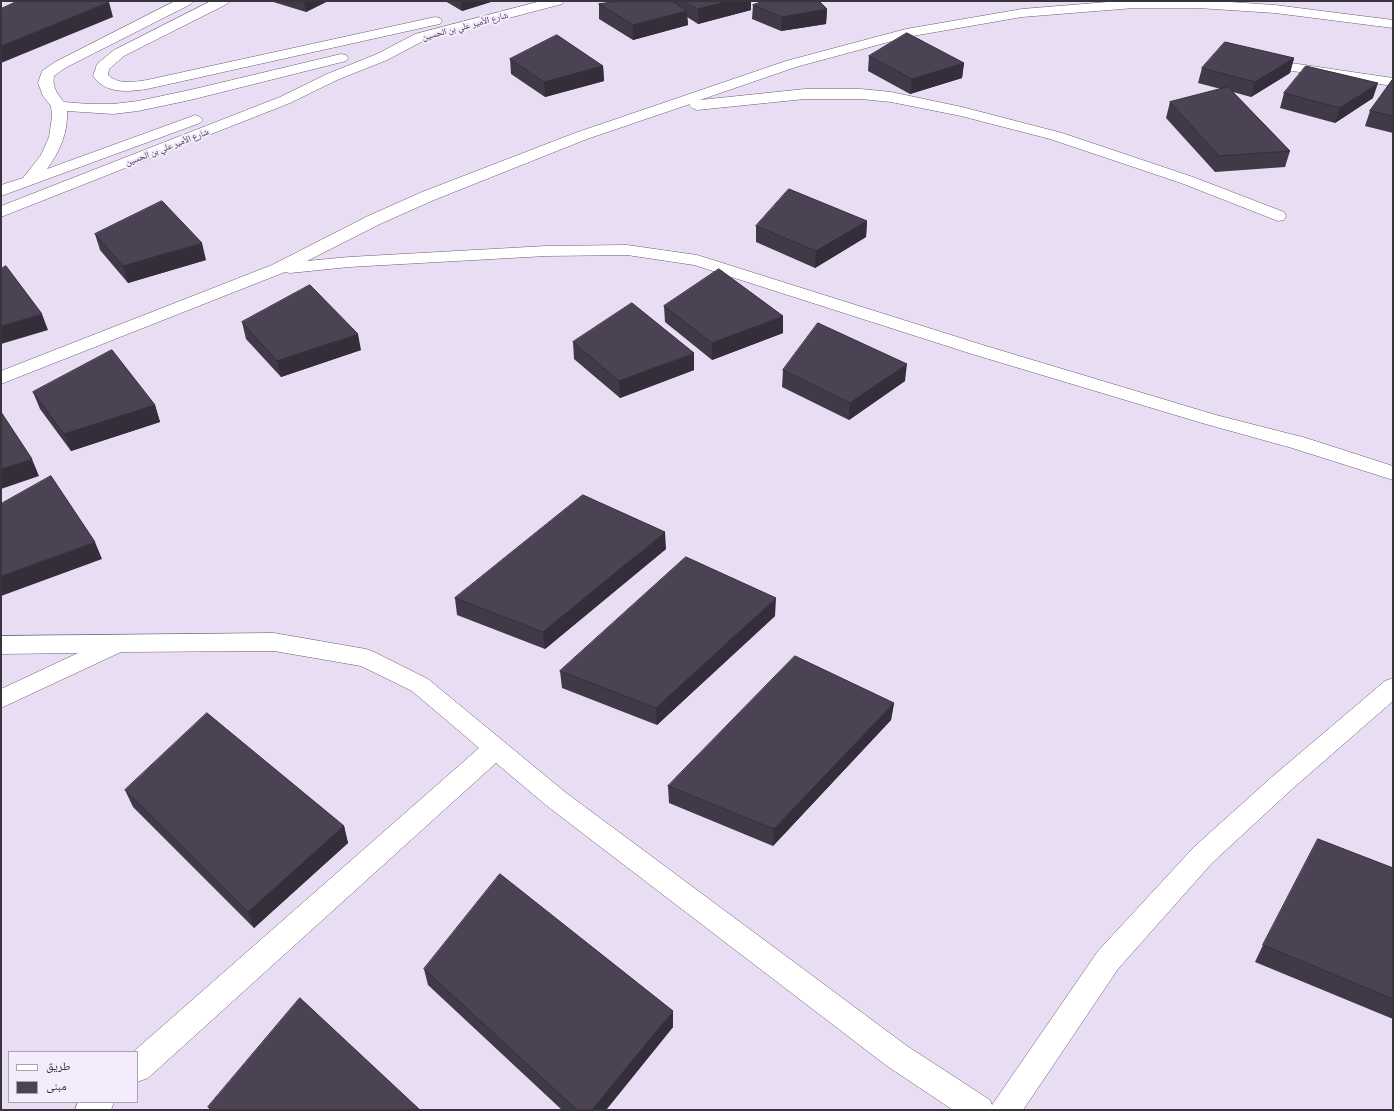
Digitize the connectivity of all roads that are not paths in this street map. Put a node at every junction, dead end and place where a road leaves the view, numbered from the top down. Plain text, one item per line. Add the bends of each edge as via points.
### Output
1 (186, 1) edge
2 (222, 1) edge
3 (515, 1) edge
4 (557, 1) edge
5 (1393, 24) edge
6 (419, 31) junction
7 (1291, 67) edge
8 (332, 77) junction
9 (1393, 82) edge
10 (59, 106) junction
11 (654, 110) junction
12 (29, 180) junction
13 (1, 191) edge
14 (1, 212) edge
15 (1278, 216) dead end
16 (278, 269) junction
17 (1, 378) edge
18 (1393, 473) edge
19 (121, 644) junction
20 (1, 645) edge
21 (1393, 687) edge
22 (1, 699) edge
23 (496, 748) junction
24 (138, 1067) edge
25 (98, 1103) edge
26 (90, 1110) edge
27 (979, 1110) edge
28 (1005, 1110) edge

1 - 10 street via 47,74 45,83
2 - 6 street via 119,53 102,67 100,76 104,82 127,88
3 - 6 street, شارع الأمير علي بن الحسين
4 - 6 street, شارع الأمير علي بن الحسين
5 - 11 street via 1275,8 1198,4 1134,4 1022,13 906,32 791,64
6 - 8 street, شارع الأمير علي بن الحسين via 382,57
6 - 10 street via 190,95 138,106 90,109
7 - 9 street
8 - 12 street, شارع الأمير علي بن الحسين via 263,96
8 - 14 street, شارع الأمير علي بن الحسين via 260,110
10 - 12 street via 57,139 43,164
11 - 15 street via 805,94 891,97 1056,136 1187,180
11 - 16 street via 428,196 374,220
12 - 13 street, شارع الأمير علي بن الحسين
16 - 17 street
16 - 18 street via 349,262 546,251 627,250 697,260 979,350
19 - 20 street
19 - 22 street
19 - 23 street via 274,642 366,658 420,684
21 - 28 street via 1203,855 1108,960
23 - 24 street
23 - 27 street via 556,798 897,1056
25 - 26 street

